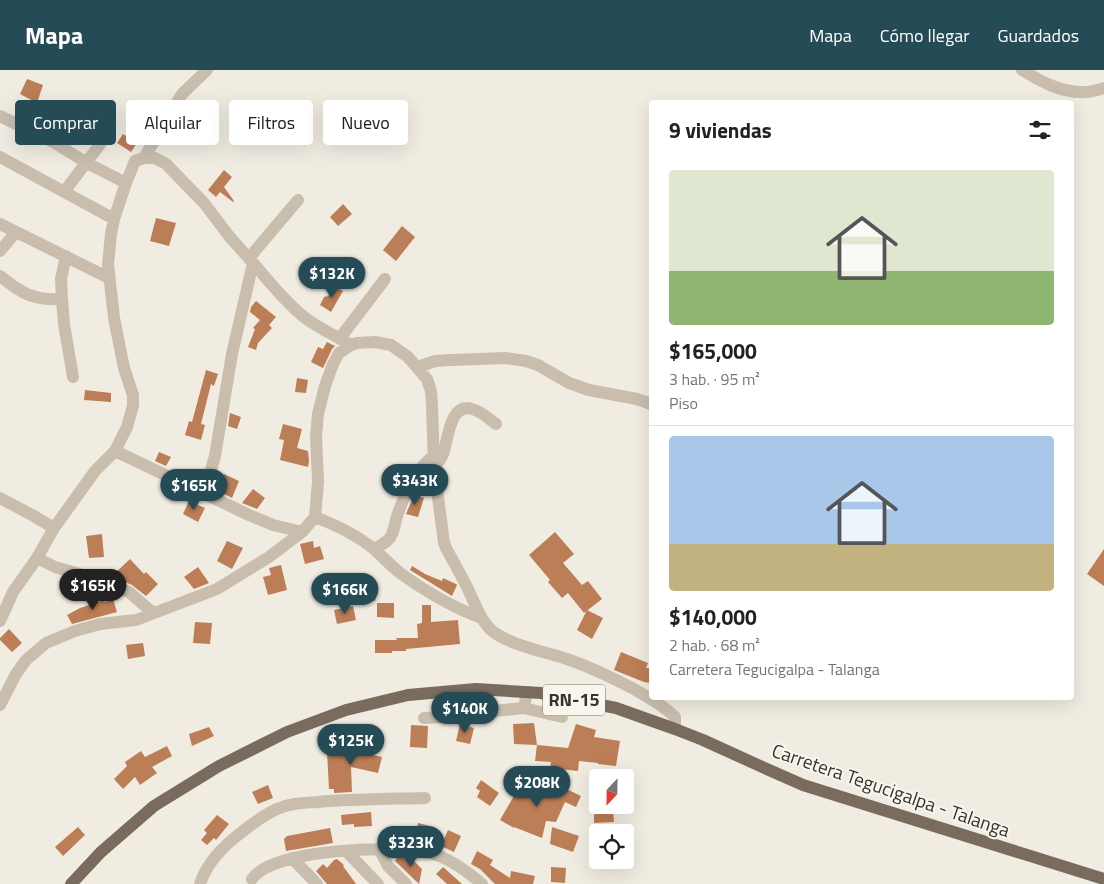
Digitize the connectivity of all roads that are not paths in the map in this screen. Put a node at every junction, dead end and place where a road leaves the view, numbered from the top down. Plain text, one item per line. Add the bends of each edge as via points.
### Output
1 (207, 70) edge
2 (1022, 70) edge
3 (1104, 88) edge
4 (0, 116) edge
5 (99, 145) edge
6 (0, 157) edge
7 (144, 158) junction
8 (87, 163) junction
9 (126, 183) junction
10 (64, 192) junction
11 (298, 200) dead end
12 (114, 218) junction
13 (0, 224) edge
14 (16, 232) junction
15 (0, 251) edge
16 (66, 256) junction
17 (251, 260) junction
18 (0, 276) edge
19 (109, 278) junction
20 (385, 280) dead end
21 (62, 299) junction
22 (346, 341) junction
23 (418, 367) junction
24 (73, 377) dead end
25 (649, 403) edge
26 (496, 424) dead end
27 (115, 451) junction
28 (434, 462) junction
29 (204, 494) junction
30 (0, 498) edge
31 (315, 516) junction
32 (54, 528) junction
33 (302, 532) junction
34 (374, 549) junction
35 (37, 558) junction
36 (153, 613) junction
37 (481, 618) junction
38 (0, 620) edge
39 (527, 692) junction
40 (649, 698) edge
41 (652, 700) edge
42 (0, 705) edge
43 (524, 708) junction
44 (562, 717) dead end
45 (424, 718) dead end
46 (675, 729) junction
47 (425, 798) dead end
48 (379, 849) junction
49 (346, 851) junction
50 (292, 858) junction
51 (1104, 880) edge
52 (250, 882) edge
53 (71, 884) edge
54 (200, 884) edge
55 (317, 884) edge
56 (378, 884) edge
57 (406, 884) edge
58 (482, 884) edge

1 - 7 street via 182,94
2 - 3 street via 1043,82 1070,91
4 - 8 street
5 - 8 street
6 - 10 street
7 - 9 street via 135,162
7 - 17 street via 155,158 166,164 204,203
8 - 9 street
8 - 10 street
9 - 12 street
10 - 12 street
11 - 17 street
12 - 19 street
13 - 14 street
14 - 15 street
14 - 16 street
16 - 19 street
16 - 21 street via 61,279
17 - 22 street via 303,316
17 - 29 street via 215,456
18 - 21 street via 28,295
19 - 27 street via 124,368 133,395 127,427
20 - 22 street
21 - 24 street
22 - 23 street via 390,346
22 - 31 street via 333,364 318,414
23 - 25 street via 452,360 505,358 526,361 538,364 568,383
23 - 28 street via 431,391
26 - 28 street via 472,409 463,408 456,414 439,462
27 - 29 street
27 - 32 street via 95,471
28 - 34 street via 425,462 410,486 389,539
28 - 37 street via 446,548
29 - 33 street via 249,515
30 - 32 street
31 - 33 street
31 - 34 street
32 - 35 street
33 - 36 street via 226,585
34 - 37 street via 398,572 429,593
35 - 36 street via 129,592
35 - 38 street via 12,592
36 - 42 street via 136,620 75,631 46,643 26,660
37 - 40 street via 497,635 604,674
39 - 43 street
39 - 46 main road, Carretera Tegucigalpa - Talanga / RN-15 via 616,708
39 - 53 main road, Carretera Tegucigalpa - Talanga / RN-15 via 476,689 408,695 346,710 287,732 219,766 154,806 101,852
41 - 46 street via 675,717
43 - 44 street
43 - 45 street
46 - 51 main road, Carretera Tegucigalpa - Talanga / RN-15 via 803,785
47 - 54 street via 339,800 278,808 222,848 209,864
48 - 49 street
48 - 57 street via 388,866
48 - 58 street via 431,854 460,866
49 - 50 street
49 - 56 street
50 - 52 street via 255,874
50 - 55 street

